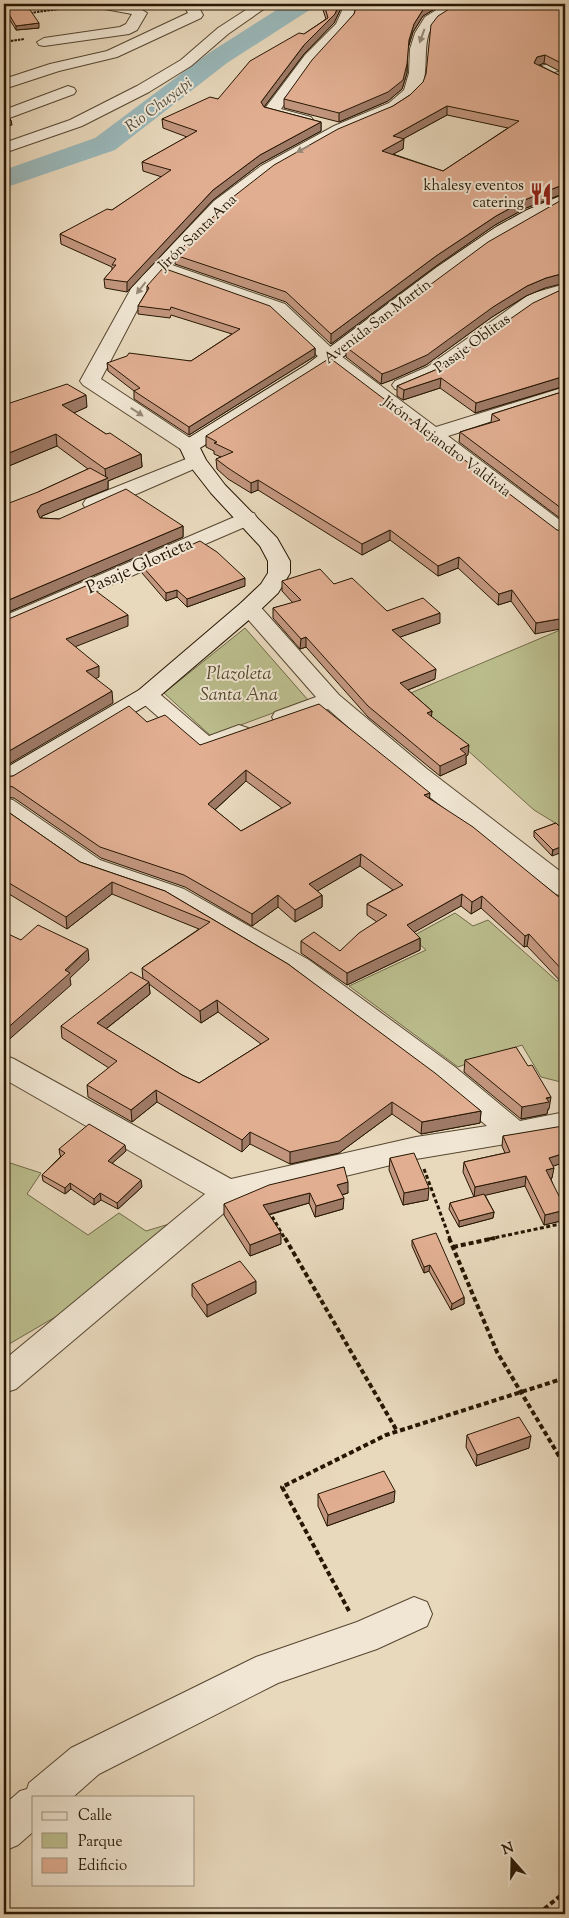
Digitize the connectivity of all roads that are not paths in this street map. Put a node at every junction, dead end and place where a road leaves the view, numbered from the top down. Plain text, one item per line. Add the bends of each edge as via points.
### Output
1 (99, 4) edge
2 (190, 4) edge
3 (264, 4) edge
4 (352, 4) edge
5 (456, 4) edge
6 (44, 42) dead end
7 (565, 64) edge
8 (565, 82) edge
9 (4, 84) edge
10 (68, 91) dead end
11 (4, 114) edge
12 (340, 130) junction
13 (4, 148) edge
14 (565, 199) edge
15 (160, 267) junction
16 (565, 289) edge
17 (330, 357) junction
18 (377, 393) junction
19 (565, 393) edge
20 (435, 434) junction
21 (193, 453) junction
22 (78, 511) edge
23 (246, 518) junction
24 (565, 534) edge
25 (249, 608) junction
26 (4, 624) edge
27 (147, 695) junction
28 (331, 700) junction
29 (4, 780) edge
30 (4, 806) edge
31 (565, 888) edge
32 (4, 1066) edge
33 (565, 1123) edge
34 (516, 1133) junction
35 (241, 1189) junction
36 (4, 1378) edge
37 (414, 1614) dead end
38 (44, 1796) edge
39 (32, 1806) edge
40 (4, 1831) edge

1 - 6 street via 134,9 140,13 132,28 124,31
2 - 9 street via 196,15 162,33 112,54 55,67
3 - 13 street via 222,31 186,63 143,89 76,123
4 - 12 street via 348,18 336,34 312,56 271,111
5 -> 12 street, Jirón Santa Ana via 430,20 422,33 411,92 395,106
7 - 8 street via 543,70
10 - 11 street
12 -> 15 street, Jirón Santa Ana via 267,170 220,205
14 - 17 street, Avenida San Martín via 507,228
15 - 17 street, Jirón Alejandro Valdivia via 278,308
15 -> 21 street, Jirón Santa Ana via 138,291 81,384
16 - 18 street, Pasaje Oblitas via 537,298 515,311 434,371
17 - 18 street, Jirón Alejandro Valdivia
17 - 21 street, Avenida San Martín
18 - 20 street, Jirón Alejandro Valdivia
19 - 20 street
20 - 24 street, Jirón Alejandro Valdivia
21 - 22 street, Avenida San Martín
21 - 23 street, Jirón Santa Ana via 218,489
23 - 25 street, Jirón Santa Ana via 269,543 279,561 279,572 270,588
23 - 26 street, Pasaje Glorieta
25 - 27 street
25 - 28 street
27 - 28 street via 206,746
27 - 29 street
28 - 31 street via 418,775
30 - 34 street via 91,866 175,895 299,967 445,1075
32 - 35 street
33 - 34 street
34 - 35 street via 416,1148
35 - 36 street
37 - 38 street via 364,1638 269,1669 85,1761
39 - 40 street

